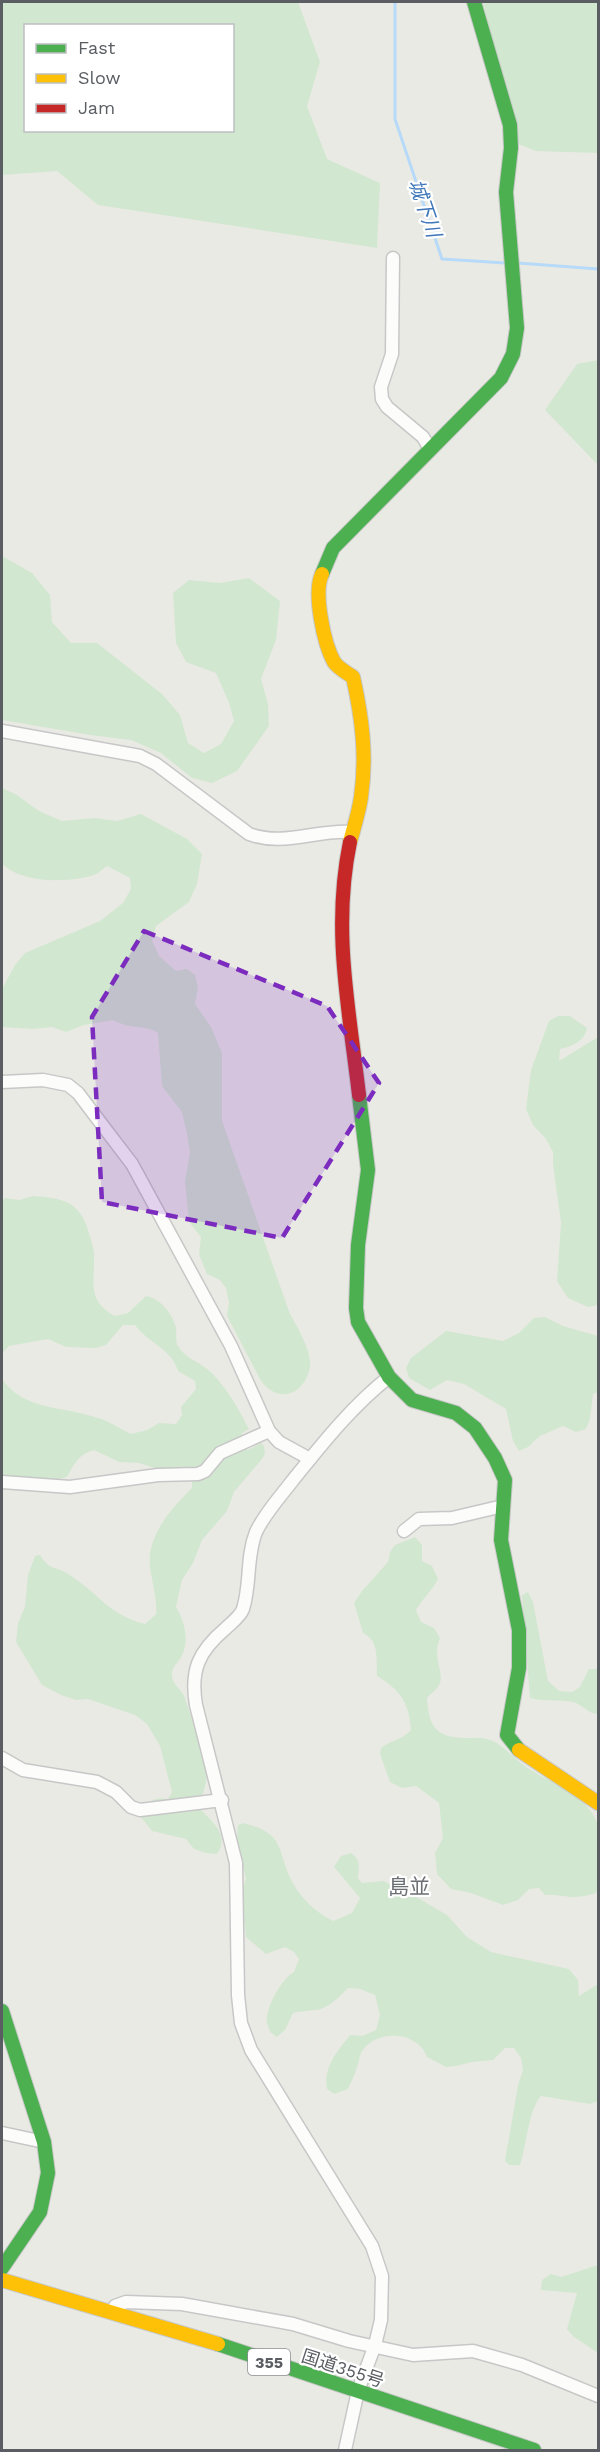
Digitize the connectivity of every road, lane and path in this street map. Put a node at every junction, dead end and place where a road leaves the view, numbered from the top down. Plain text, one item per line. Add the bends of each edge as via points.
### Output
1 (474, 2) edge
2 (393, 258) dead end
3 (430, 449) junction
4 (2, 731) edge
5 (352, 832) junction
6 (2, 1082) edge
7 (389, 1377) junction
8 (269, 1431) junction
9 (310, 1459) junction
10 (2, 1482) edge
11 (503, 1506) junction
12 (404, 1531) dead end
13 (2, 1758) edge
14 (222, 1800) junction
15 (598, 1803) edge
16 (2, 2011) edge
17 (2, 2133) edge
18 (44, 2142) junction
19 (2, 2268) edge
20 (2, 2280) edge
21 (112, 2311) junction
22 (375, 2345) junction
23 (358, 2391) junction
24 (598, 2396) edge
25 (345, 2451) edge
26 (534, 2451) edge

1 - 3 main road via 510,125 506,192 518,328 510,366
2 - 3 street via 392,354 381,387 382,399 423,437
3 - 5 main road via 333,548 319,580 320,613 335,664 353,676 359,701 364,741 363,790
4 - 5 street via 140,756 259,838 279,840 333,831
5 - 7 main road via 340,915 341,944 368,1170 358,1245 356,1308 363,1334
6 - 8 street via 43,1080 68,1085 78,1093 132,1164 231,1346
7 - 9 street via 371,1391
7 - 11 main road via 412,1400 456,1413 475,1428 505,1480
8 - 9 street via 279,1442
8 - 10 street via 220,1453 205,1472 198,1474 158,1475 70,1487
9 - 14 street via 267,1513 256,1534 243,1610 208,1646 196,1666 196,1704
11 - 12 street via 452,1518 419,1519
11 - 15 main road via 501,1540 519,1630 519,1668 507,1734 516,1749
13 - 14 street via 23,1770 97,1782 140,1810
14 - 22 street via 236,1863 236,1965 244,2035 376,2255 383,2285
16 - 18 main road
17 - 18 street
18 - 19 main road via 48,2173 44,2200 32,2226
20 - 21 main road, 国道355号 / 355
21 - 22 street via 126,2302 182,2304 262,2317
21 - 23 main road, 国道355号 / 355
22 - 23 street
22 - 24 street via 413,2355 473,2351 493,2355
23 - 25 street
23 - 26 main road, 国道355号 / 355

